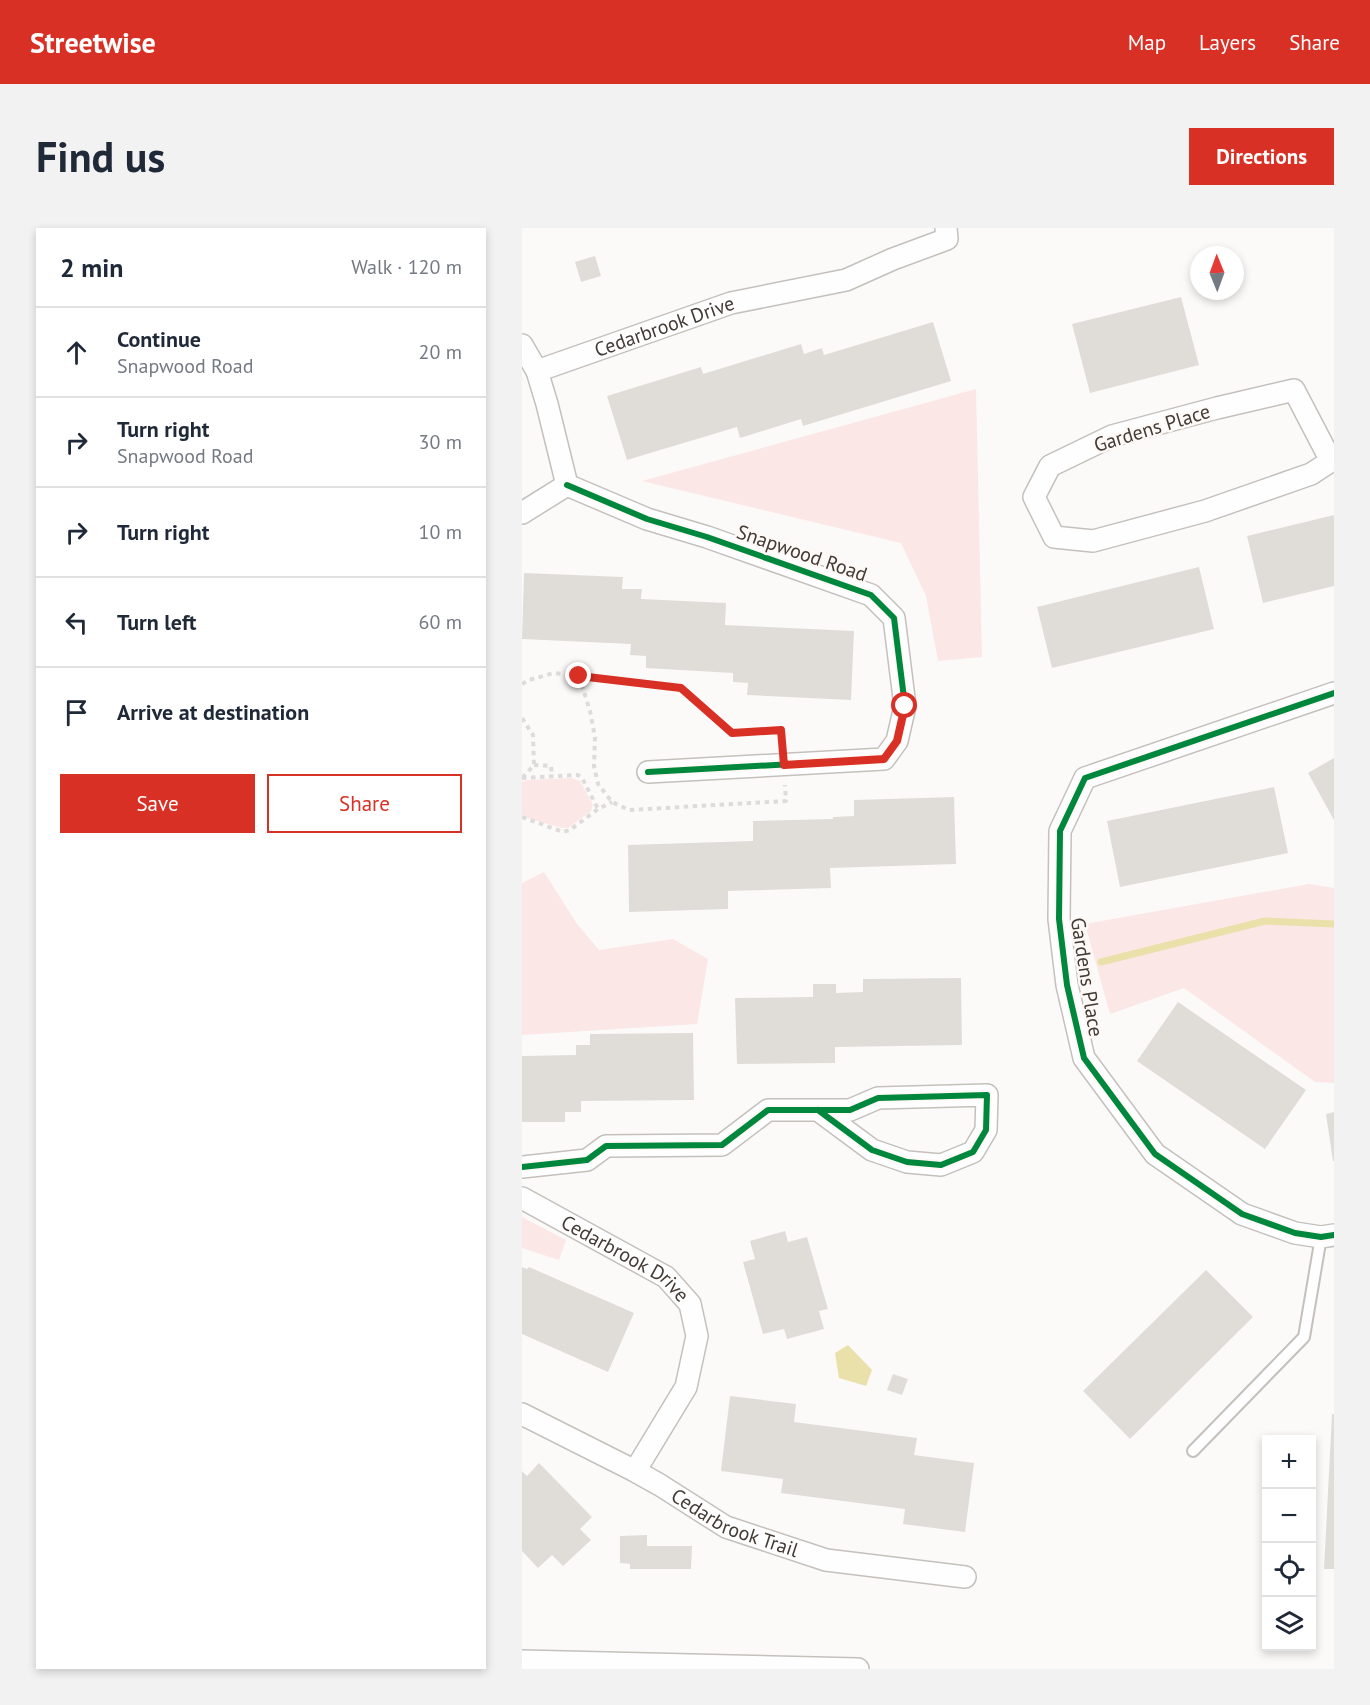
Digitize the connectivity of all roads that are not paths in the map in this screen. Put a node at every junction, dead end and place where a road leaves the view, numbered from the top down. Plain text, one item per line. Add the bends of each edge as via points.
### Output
1 (946, 228) edge
2 (522, 345) edge
3 (537, 371) junction
4 (1333, 460) edge
5 (567, 485) junction
6 (522, 513) edge
7 (1334, 693) edge
8 (648, 772) dead end
9 (818, 1110) junction
10 (522, 1167) edge
11 (522, 1198) edge
12 (1327, 1236) edge
13 (522, 1414) edge
14 (1193, 1451) dead end
15 (634, 1471) junction
16 (965, 1577) dead end
17 (522, 1661) edge
18 (827, 1669) edge
19 (858, 1669) edge

1 - 3 street, Cedarbrook Drive via 947,239 846,280 731,303
2 - 3 street
3 - 5 street
4 - 4 street, Gardens Place via 1294,390 1112,436 1050,466 1034,497 1054,537 1094,541 1205,512 1311,474
5 - 6 street
5 - 8 street, Snapwood Road via 647,519 871,595 894,618 905,706 897,741 884,759
7 - 12 street, Gardens Place via 1085,778 1060,831 1059,919 1067,985 1084,1058 1155,1154 1242,1214 1295,1233
9 - 9 street via 850,1110 878,1098 987,1095 987,1130 973,1152 941,1164 908,1162 872,1150
9 - 10 street via 768,1110 722,1145 606,1146 587,1160
11 - 15 street, Cedarbrook Drive via 666,1277 690,1304 697,1336 686,1386
12 - 14 lane via 1304,1337
13 - 15 street, Cedarbrook Trail
15 - 16 street, Cedarbrook Trail via 726,1527 826,1560
17 - 18 street
18 - 19 street

